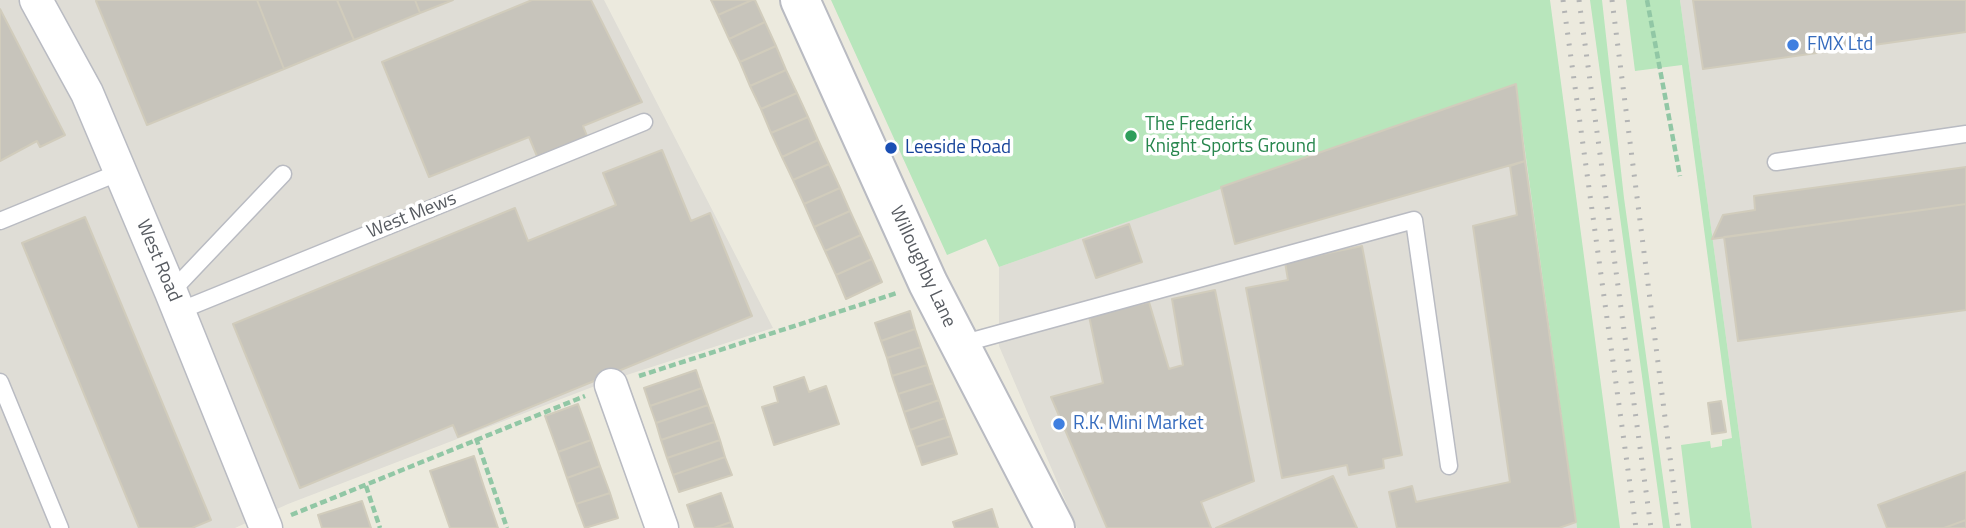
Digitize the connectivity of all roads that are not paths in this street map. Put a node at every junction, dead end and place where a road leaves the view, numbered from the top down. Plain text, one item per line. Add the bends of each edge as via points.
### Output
1 (36, 0) edge
2 (800, 0) edge
3 (644, 122) dead end
4 (1966, 134) edge
5 (1776, 162) dead end
6 (120, 172) junction
7 (283, 174) dead end
8 (0, 221) edge
9 (175, 302) junction
10 (960, 345) junction
11 (0, 382) edge
12 (611, 385) dead end
13 (1449, 467) dead end
14 (60, 528) edge
15 (266, 528) edge
16 (662, 528) edge
17 (1055, 528) edge

1 - 6 street, West Road via 87,93
2 - 10 street, Willoughby Lane
3 - 9 lane, West Mews
4 - 5 lane
6 - 8 lane
6 - 9 street, West Road
7 - 9 lane
9 - 15 street, West Road
10 - 13 lane via 1414,220
10 - 17 street, Willoughby Lane
11 - 14 lane
12 - 16 street

